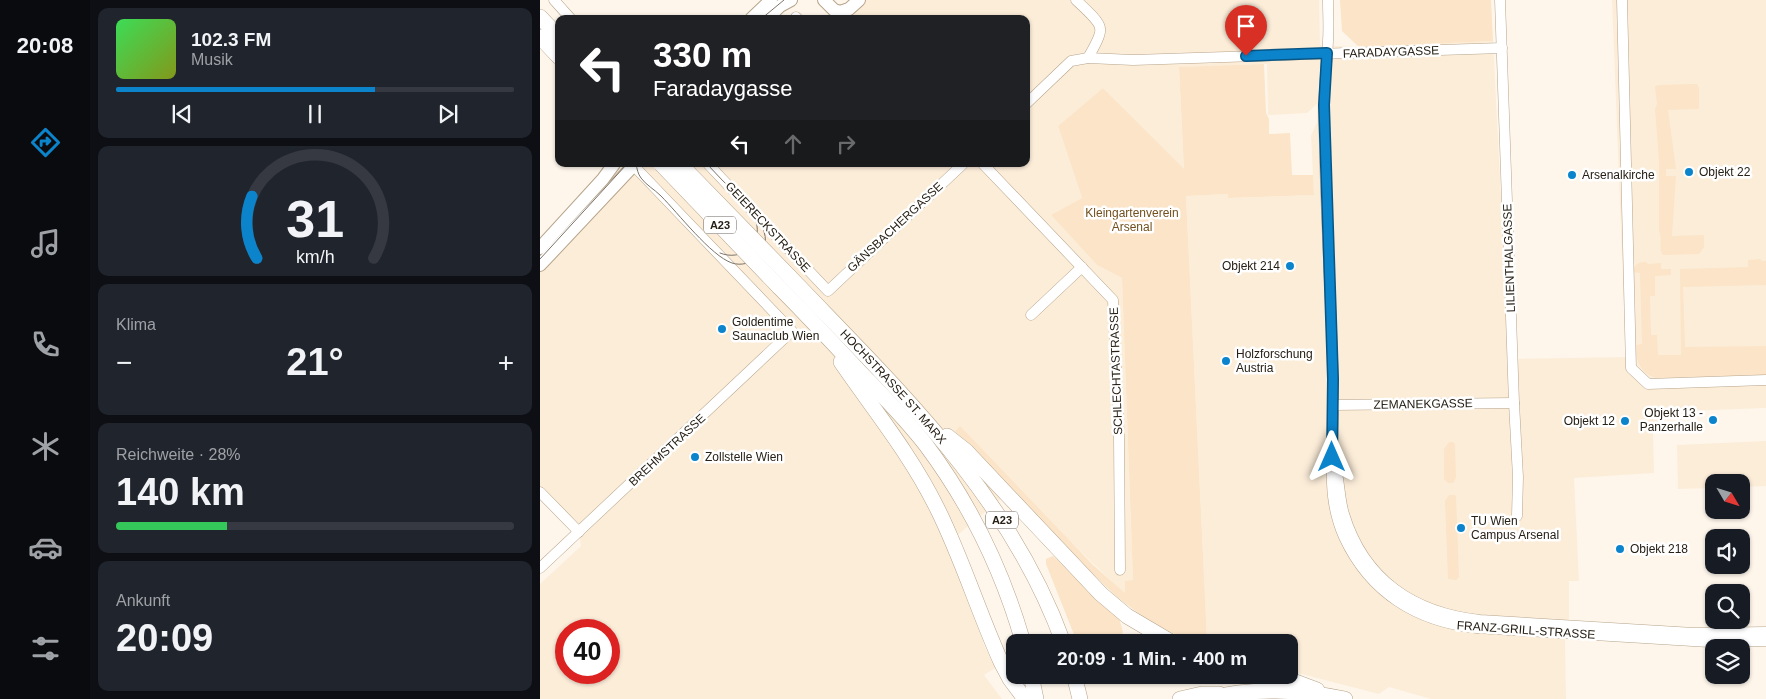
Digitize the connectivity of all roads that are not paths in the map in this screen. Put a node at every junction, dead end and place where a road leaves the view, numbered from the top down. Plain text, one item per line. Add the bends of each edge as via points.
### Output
1 (554, 0) edge
2 (771, 0) edge
3 (824, 0) edge
4 (859, 0) edge
5 (1076, 0) edge
6 (1328, 0) edge
7 (1500, 0) edge
8 (1622, 0) edge
9 (788, 2) edge
10 (568, 15) edge
11 (755, 15) edge
12 (772, 15) edge
13 (839, 15) edge
14 (540, 17) edge
15 (555, 32) edge
16 (540, 37) edge
17 (1502, 48) junction
18 (555, 53) edge
19 (1327, 53) junction
20 (1088, 58) junction
21 (1030, 100) edge
22 (612, 167) edge
23 (632, 167) edge
24 (636, 167) edge
25 (664, 167) edge
26 (683, 167) edge
27 (711, 167) edge
28 (960, 167) edge
29 (986, 167) edge
30 (540, 248) edge
31 (540, 265) edge
32 (1082, 267) junction
33 (828, 291) joint
34 (1031, 315) dead end
35 (813, 322) junction
36 (1766, 380) edge
37 (1514, 403) junction
38 (1332, 405) junction
39 (918, 412) junction
40 (1332, 457) junction
41 (540, 492) edge
42 (1517, 516) dead end
43 (579, 532) junction
44 (540, 568) edge
45 (1120, 570) dead end
46 (1766, 632) edge
47 (1020, 634) edge
48 (1060, 634) edge
49 (1156, 634) edge
50 (1766, 641) edge
51 (1298, 683) edge
52 (1033, 684) edge
53 (1076, 684) edge
54 (1228, 694) junction
55 (1341, 698) edge
56 (1025, 699) edge
57 (1036, 699) edge
58 (1080, 699) edge
59 (1180, 699) edge
60 (1209, 699) edge

1 - 10 street
2 - 11 main road
3 - 13 main road
4 - 13 main road
5 - 20 street via 1100,28
6 - 19 street, FRANZ-GRILL-STRASSE
7 - 17 street, LILIENTHALGASSE
8 - 36 street via 1631,368 1648,384
9 - 12 main road
14 - 15 highway
16 - 18 highway
17 - 19 street, FARADAYGASSE
17 - 37 street, LILIENTHALGASSE
19 - 20 street, FARADAYGASSE via 1133,60
19 - 38 street, FRANZ-GRILL-STRASSE via 1324,105
20 - 21 street, FARADAYGASSE via 1071,61
22 - 30 main road
23 - 31 main road
24 - 43 street, BREHMSTRASSE via 792,330
25 - 35 highway, HOCHSTRASSE ST. MARX / A23, bridge
26 - 39 highway, HOCHSTRASSE ST. MARX / A23, bridge
27 - 33 street, GEIERECKSTRASSE
28 - 33 street, GÄNSBACHERGASSE
29 - 32 street, SCHLECHTASTRASSE
32 - 34 street
32 - 45 street, SCHLECHTASTRASSE via 1113,300
35 - 47 highway, HOCHSTRASSE ST. MARX / A23 via 912,428 951,482 996,567
35 - 56 highway via 901,447 936,506 1000,662
37 - 38 street, ZEMANEKGASSE
37 - 42 street, LILIENTHALGASSE
38 - 40 street, FRANZ-GRILL-STRASSE
39 - 48 highway, HOCHSTRASSE ST. MARX / A23 via 966,469 1002,520 1036,579
39 - 49 highway via 966,451 1113,605
40 - 46 street, FRANZ-GRILL-STRASSE via 1344,514 1363,555 1388,584 1431,610 1480,620 1655,631
40 - 50 street, FRANZ-GRILL-STRASSE via 1332,498 1348,545 1383,590 1420,614 1453,625 1477,628 1709,642
41 - 43 street
43 - 44 street, BREHMSTRASSE
51 - 55 highway
52 - 57 highway
53 - 58 highway
54 - 55 highway via 1290,692
54 - 59 highway via 1202,694
54 - 60 highway

